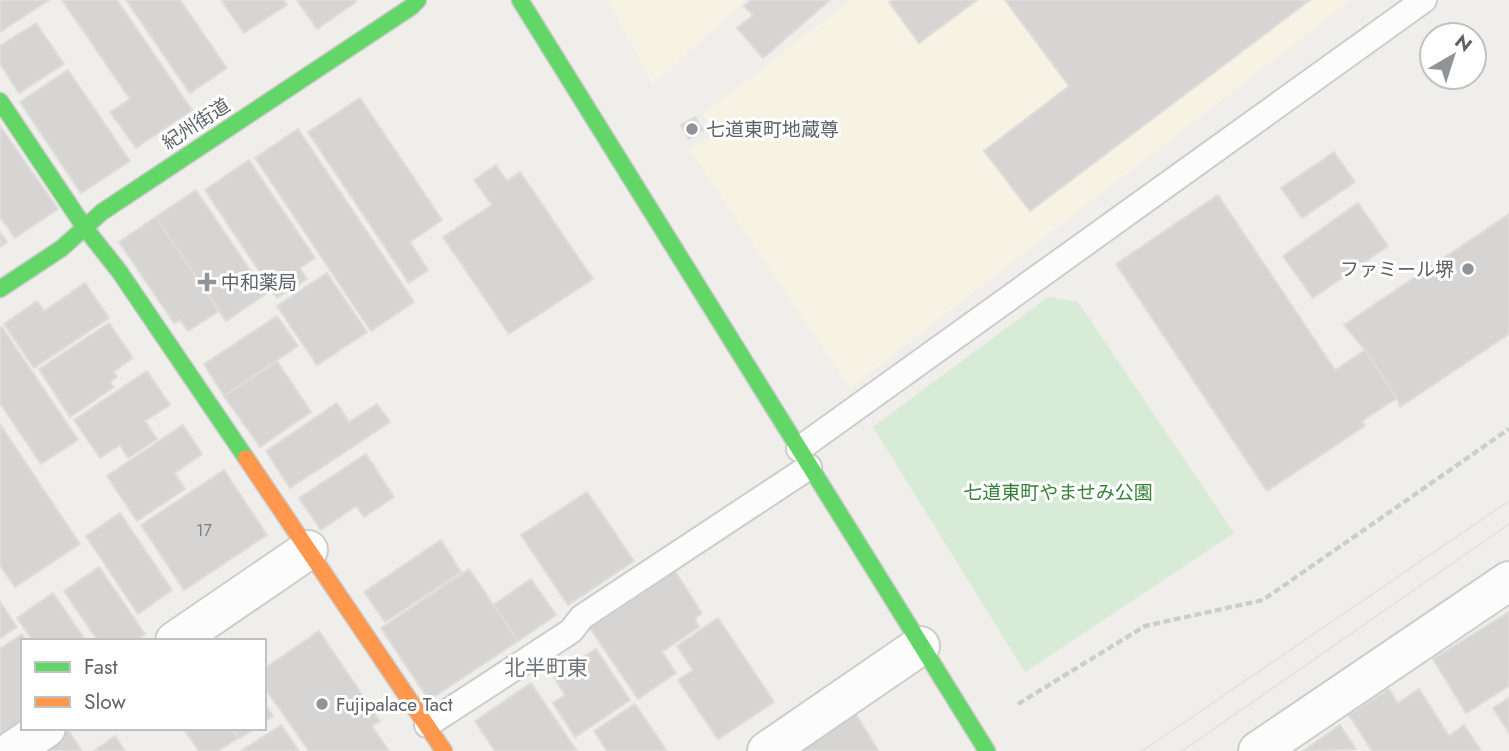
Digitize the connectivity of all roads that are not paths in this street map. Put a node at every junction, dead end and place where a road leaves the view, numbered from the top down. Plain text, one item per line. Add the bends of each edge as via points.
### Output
1 (418, 0) edge
2 (520, 0) edge
3 (1424, 0) edge
4 (0, 102) edge
5 (85, 228) junction
6 (0, 289) edge
7 (804, 458) junction
8 (308, 550) junction
9 (1509, 582) edge
10 (178, 639) edge
11 (920, 646) junction
12 (427, 725) junction
13 (43, 730) edge
14 (12, 751) edge
15 (444, 751) edge
16 (767, 751) edge
17 (987, 751) edge
18 (1258, 751) edge

1 - 5 street, 紀州街道 via 102,212
2 - 7 street
3 - 7 lane
4 - 5 street
5 - 6 street, 紀州街道
5 - 8 street
7 - 11 street
7 - 12 lane via 582,617 571,631
8 - 10 street
8 - 12 street
9 - 18 street
11 - 16 street
11 - 17 street
12 - 15 street
13 - 14 street

